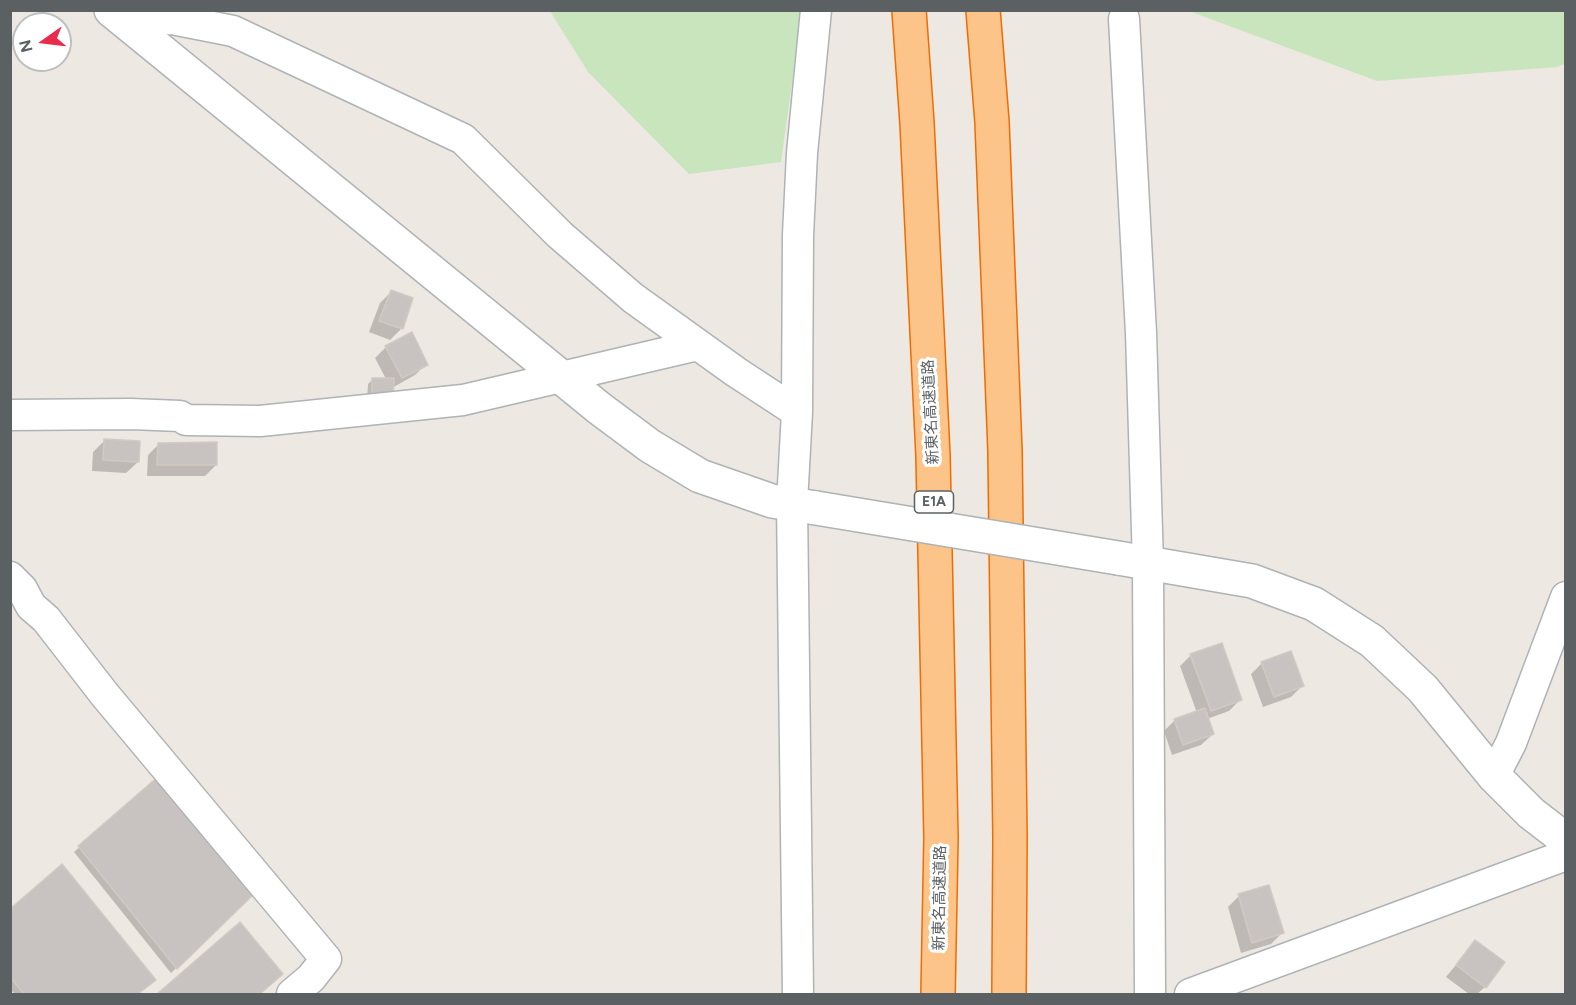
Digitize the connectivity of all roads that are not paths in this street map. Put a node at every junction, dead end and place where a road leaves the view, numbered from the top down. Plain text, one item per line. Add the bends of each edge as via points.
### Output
1 (816, 10) edge
2 (909, 10) edge
3 (983, 10) edge
4 (116, 15) edge
5 (1124, 19) dead end
6 (698, 345) junction
7 (561, 377) junction
8 (797, 412) junction
9 (10, 415) edge
10 (804, 506) junction
11 (1133, 561) junction
12 (10, 577) edge
13 (1566, 597) edge
14 (1494, 776) junction
15 (1566, 840) edge
16 (1566, 855) edge
17 (292, 994) edge
18 (798, 994) edge
19 (938, 994) edge
20 (1009, 994) edge
21 (1150, 994) edge
22 (1190, 994) edge

1 - 8 street via 801,165
2 - 19 highway, 新東名高速道路 / E1A via 933,456 941,838
3 - 20 highway via 992,122 1005,451 1011,838
4 - 6 street via 172,19 233,31 463,139 560,235
4 - 7 street
5 - 11 street via 1140,322
6 - 7 street
6 - 8 street
7 - 9 street via 463,400 260,421 130,414
7 - 10 street via 650,446 700,476 772,501
8 - 10 street
10 - 11 street, bridge
10 - 18 street
11 - 14 street via 1252,581 1314,604 1372,641 1424,689
11 - 21 street
12 - 17 street via 326,959
13 - 14 street via 1511,743
14 - 15 street via 1530,813
16 - 22 street

